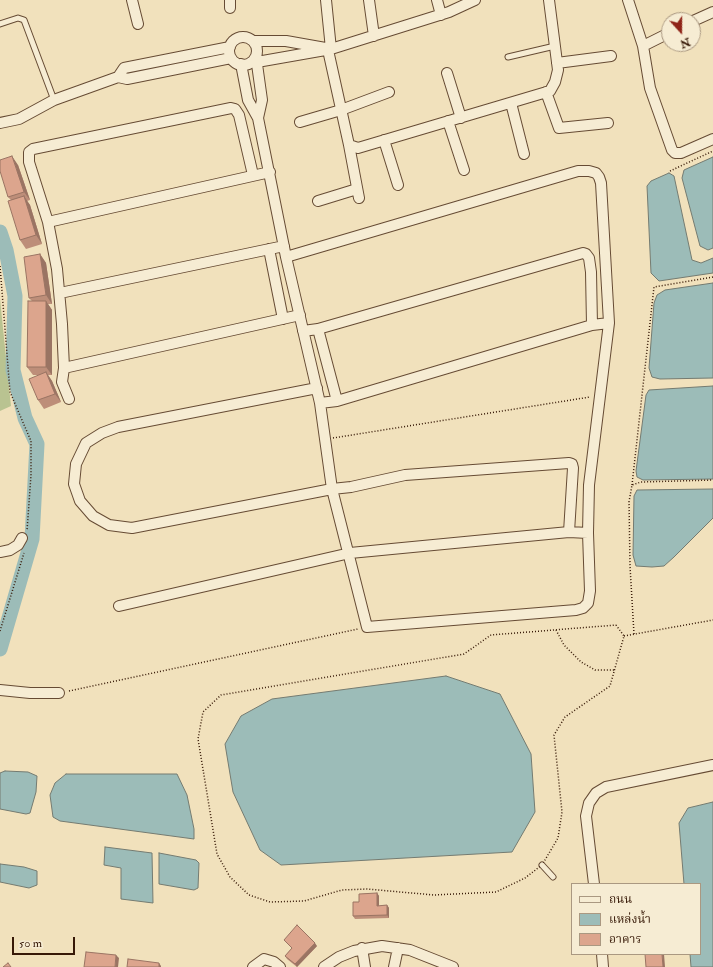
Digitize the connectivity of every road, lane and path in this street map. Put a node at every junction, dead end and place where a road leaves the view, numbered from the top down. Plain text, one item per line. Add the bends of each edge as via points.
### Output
1 (132, 0) edge
2 (326, 0) edge
3 (369, 0) edge
4 (437, 0) edge
5 (475, 0) edge
6 (549, 0) edge
7 (628, 0) edge
8 (713, 12) edge
9 (441, 15) junction
10 (701, 17) edge
11 (0, 24) edge
12 (138, 24) dead end
13 (374, 36) junction
14 (661, 37) edge
15 (254, 41) junction
16 (555, 46) junction
17 (643, 46) junction
18 (230, 47) junction
19 (329, 50) junction
20 (611, 56) dead end
21 (508, 57) dead end
22 (231, 58) junction
23 (256, 59) junction
24 (557, 63) junction
25 (241, 64) junction
26 (447, 73) dead end
27 (118, 77) junction
28 (389, 92) dead end
29 (546, 92) junction
30 (54, 100) junction
31 (511, 103) junction
32 (341, 110) junction
33 (258, 118) junction
34 (461, 118) junction
35 (448, 121) junction
36 (300, 122) dead end
37 (0, 123) edge
38 (608, 123) dead end
39 (713, 139) edge
40 (384, 140) junction
41 (349, 145) junction
42 (713, 151) edge
43 (524, 154) dead end
44 (464, 170) dead end
45 (670, 171) dead end
46 (270, 172) junction
47 (254, 175) junction
48 (398, 185) dead end
49 (318, 201) dead end
50 (48, 222) junction
51 (284, 246) junction
52 (269, 249) junction
53 (286, 257) junction
54 (0, 266) edge
55 (713, 277) edge
56 (60, 294) junction
57 (300, 315) junction
58 (283, 319) junction
59 (609, 323) junction
60 (592, 325) junction
61 (318, 330) junction
62 (303, 331) junction
63 (64, 368) junction
64 (316, 388) junction
65 (600, 395) junction
66 (69, 399) dead end
67 (337, 401) junction
68 (320, 403) junction
69 (325, 439) junction
70 (713, 480) edge
71 (632, 485) junction
72 (332, 489) junction
73 (569, 532) junction
74 (588, 533) junction
75 (24, 535) joint
76 (24, 551) dead end
77 (0, 552) edge
78 (350, 553) junction
79 (119, 606) dead end
80 (713, 620) edge
81 (367, 627) junction
82 (556, 630) junction
83 (0, 631) edge
84 (634, 634) junction
85 (624, 636) junction
86 (614, 670) junction
87 (0, 690) edge
88 (59, 693) joint
89 (713, 765) edge
90 (542, 865) junction
91 (553, 877) dead end
92 (594, 883) edge
93 (362, 948) junction
94 (398, 948) junction
95 (602, 955) edge
96 (253, 967) edge
97 (280, 967) edge
98 (324, 967) edge
99 (365, 967) edge
100 (394, 967) edge
101 (453, 967) edge
102 (603, 967) edge

1 - 12 street
2 - 19 street
3 - 13 street
4 - 9 street
5 - 9 street
6 - 16 street
7 - 17 street
8 - 10 street
9 - 13 street
11 - 30 lane via 18,18 24,20
13 - 19 street
14 - 17 street
15 - 18 street via 249,37 237,38
15 - 19 street via 286,41
15 - 23 street via 258,52
16 - 21 lane
16 - 24 street
17 - 39 street via 650,88 672,150 681,153
18 - 22 street
18 - 27 street via 124,68
19 - 23 street
19 - 32 street
20 - 24 street
22 - 25 street
22 - 27 street via 127,79
23 - 25 street
23 - 33 street via 262,100
24 - 29 street via 556,82 550,91
25 - 33 street via 248,100
26 - 34 street
27 - 30 street
28 - 32 street
29 - 31 street
29 - 38 street via 559,128
30 - 37 street via 19,119
31 - 34 street
31 - 43 street
32 - 36 street
32 - 41 street
33 - 46 street
34 - 35 street
35 - 40 street
35 - 44 street
40 - 41 street via 358,148
40 - 48 street
41 - 49 street via 358,194
42 - 45 path
46 - 47 street
46 - 51 street
47 - 50 street
47 - 50 street via 239,115 231,108 33,149 28,156 29,162
50 - 56 street
51 - 52 street
51 - 53 street
52 - 56 street
52 - 58 street
53 - 57 street
53 - 59 street via 578,171 589,171 596,173 601,183
54 - 75 path via 10,392 31,440 31,475
55 - 71 path via 654,287
56 - 63 street
57 - 58 street
57 - 62 street
58 - 63 street
59 - 60 street
59 - 65 street
60 - 61 street via 591,272 589,258 583,253
60 - 67 street
61 - 62 street
61 - 67 street
62 - 64 street
63 - 66 street via 62,382
64 - 68 street
64 - 72 street via 118,427 102,433 86,444 76,464 74,484 80,501 93,516 109,525 132,528
65 - 69 path
65 - 74 street via 589,485
67 - 68 street
68 - 69 street
69 - 72 street
70 - 71 path via 640,482
71 - 84 path via 629,502
72 - 73 street via 405,475 569,463 573,468
72 - 78 street
73 - 74 street
73 - 78 street
74 - 81 street via 590,591 588,603 583,608
75 - 77 street via 18,545
76 - 83 path
78 - 79 street
78 - 81 street
80 - 84 path
81 - 88 path
82 - 85 path via 616,625
82 - 86 path via 564,645 581,662 595,670
82 - 90 path via 491,635 464,654 221,695 203,712 198,739 217,854 230,878 249,895 270,902 304,901 342,890 367,889 434,895 496,892 525,878
84 - 85 path
85 - 86 path
86 - 90 path via 610,686 565,717 554,735 562,812 558,838
87 - 88 street
89 - 92 street via 606,787 596,793 589,803 586,816
90 - 91 lane
93 - 94 street
93 - 98 street via 339,957
93 - 99 street
94 - 100 street
94 - 101 street via 410,950
95 - 102 street
96 - 97 street via 264,960 274,962

